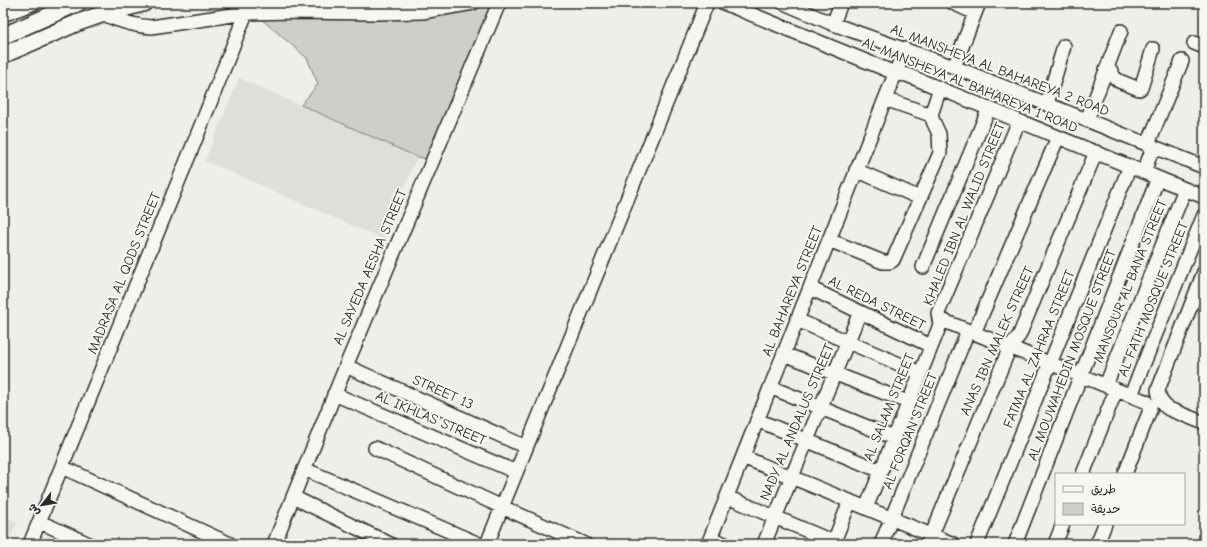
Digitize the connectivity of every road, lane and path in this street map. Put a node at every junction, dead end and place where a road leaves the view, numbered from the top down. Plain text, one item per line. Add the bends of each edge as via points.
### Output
1 (78, 3) edge
2 (144, 3) edge
3 (473, 3) edge
4 (500, 3) edge
5 (706, 3) edge
6 (724, 3) edge
7 (784, 3) edge
8 (841, 3) edge
9 (953, 3) edge
10 (27, 4) edge
11 (421, 8) edge
12 (977, 8) edge
13 (246, 13) junction
14 (103, 14) junction
15 (3, 15) edge
16 (834, 24) junction
17 (1121, 31) dead end
18 (9, 34) edge
19 (1064, 46) dead end
20 (905, 49) junction
21 (1153, 49) dead end
22 (3, 55) edge
23 (1182, 61) dead end
24 (954, 67) junction
25 (1106, 69) junction
26 (895, 73) junction
27 (940, 88) junction
28 (885, 99) junction
29 (1047, 104) junction
30 (988, 108) junction
31 (931, 115) junction
32 (1019, 120) junction
33 (1087, 120) junction
34 (1058, 137) junction
35 (1151, 146) junction
36 (1096, 152) junction
37 (1130, 166) junction
38 (1204, 167) edge
39 (856, 170) junction
40 (1144, 172) junction
41 (1158, 178) junction
42 (1185, 189) junction
43 (1204, 197) edge
44 (920, 198) junction
45 (1204, 215) edge
46 (829, 240) junction
47 (923, 267) dead end
48 (1204, 272) edge
49 (810, 288) junction
50 (860, 312) junction
51 (939, 319) junction
52 (797, 320) junction
53 (971, 332) junction
54 (848, 342) junction
55 (931, 346) junction
56 (1010, 347) junction
57 (784, 354) junction
58 (1050, 363) junction
59 (346, 366) junction
60 (920, 373) junction
61 (834, 374) junction
62 (1081, 375) junction
63 (770, 387) junction
64 (1111, 387) junction
65 (334, 394) junction
66 (1131, 396) junction
67 (908, 402) junction
68 (820, 408) junction
69 (757, 420) junction
70 (1204, 423) edge
71 (894, 438) junction
72 (807, 440) junction
73 (526, 447) junction
74 (375, 448) dead end
75 (743, 457) junction
76 (62, 467) junction
77 (304, 469) junction
78 (881, 470) junction
79 (516, 472) junction
80 (1083, 473) edge
81 (1125, 473) edge
82 (792, 477) junction
83 (293, 497) junction
84 (727, 497) junction
85 (850, 501) junction
86 (502, 507) junction
87 (866, 508) junction
88 (775, 517) junction
89 (891, 518) junction
90 (40, 522) junction
91 (1063, 525) edge
92 (1105, 525) edge
93 (930, 540) edge
94 (709, 541) edge
95 (833, 543) edge
96 (30, 544) edge
97 (89, 544) edge
98 (230, 544) edge
99 (274, 544) edge
100 (390, 544) edge
101 (479, 544) edge
102 (487, 544) edge
103 (585, 544) edge
104 (725, 544) edge
105 (764, 544) edge
106 (880, 544) edge
107 (953, 544) edge
108 (977, 544) edge
109 (1015, 544) edge
110 (1055, 544) edge
111 (1097, 544) edge

1 - 18 main road
2 - 14 main road
3 - 11 street
4 - 59 street, AL SAYEDA AESHA STREET
5 - 73 street
6 - 26 street, AL MANSHEYA AL BAHAREYA 1 ROAD
7 - 16 street, AL MANSHEYA AL BAHAREYA 2 ROAD
8 - 16 street
9 - 12 street
10 - 15 street
10 - 18 street
11 - 13 street via 376,13
12 - 24 street
13 - 14 street via 151,27 131,24
13 - 76 street, MADRASA AL QODS STREET
14 - 22 main road
16 - 20 street, AL MANSHEYA AL BAHAREYA 2 ROAD
17 - 25 street
19 - 29 street
20 - 24 street, AL MANSHEYA AL BAHAREYA 2 ROAD
20 - 26 street, AL BAHAREYA STREET
21 - 25 street via 1139,89 1118,81 1111,71
23 - 35 street
24 - 29 street, AL MANSHEYA AL BAHAREYA 2 ROAD
25 - 33 street
26 - 27 street, AL MANSHEYA AL BAHAREYA 1 ROAD
26 - 28 street, AL BAHAREYA STREET
27 - 30 street, AL MANSHEYA AL BAHAREYA 1 ROAD
27 - 31 street
28 - 31 street
28 - 39 street, AL BAHAREYA STREET
29 - 33 street, AL MANSHEYA AL BAHAREYA 2 ROAD
30 - 32 street, AL MANSHEYA AL BAHAREYA 1 ROAD
30 - 47 street
31 - 44 street via 939,134 940,150
32 - 34 street, AL MANSHEYA AL BAHAREYA 1 ROAD
32 - 51 street, KHALED IBN AL WALID STREET via 938,313
33 - 35 street, AL MANSHEYA AL BAHAREYA 2 ROAD
34 - 36 street, AL MANSHEYA AL BAHAREYA 1 ROAD
34 - 53 street, AL FORQAN STREET
35 - 38 street, AL MANSHEYA AL BAHAREYA 2 ROAD
35 - 40 street
36 - 37 street, AL MANSHEYA AL BAHAREYA 1 ROAD
36 - 56 street, ANAS IBN MALEK STREET via 1019,336
37 - 40 street, AL MANSHEYA AL BAHAREYA 1 ROAD
37 - 58 street, FATMA AL ZAHRAA STREET
39 - 44 street
39 - 46 street, AL BAHAREYA STREET
40 - 41 street, AL MANSHEYA AL BAHAREYA 1 ROAD
41 - 42 street, AL MANSHEYA AL BAHAREYA 1 ROAD
41 - 62 street, AL MOUWAHEDIN MOSQUE STREET
42 - 43 street, AL MANSHEYA AL BAHAREYA 1 ROAD
42 - 64 street, MANSOUR AL BANA STREET
44 - 46 street via 895,257 890,262 883,262
45 - 66 street, AL FATH MOSQUE STREET
46 - 49 street, AL BAHAREYA STREET
48 - 70 street via 1158,390 1165,407
49 - 50 street, AL REDA STREET
49 - 52 street, AL BAHAREYA STREET
50 - 54 street, NADY AL ANDALUS STREET
50 - 55 street, AL REDA STREET
51 - 53 street
51 - 55 street, AL SALAM STREET via 940,325
52 - 54 street
52 - 57 street, AL BAHAREYA STREET
53 - 56 street
53 - 89 street, AL FORQAN STREET
54 - 60 street
54 - 61 street, NADY AL ANDALUS STREET
55 - 60 street, AL SALAM STREET
56 - 58 street
56 - 93 street, ANAS IBN MALEK STREET
57 - 61 street
57 - 63 street, AL BAHAREYA STREET
58 - 62 street
58 - 108 street, FATMA AL ZAHRAA STREET
59 - 65 street, AL SAYEDA AESHA STREET
59 - 73 street, STREET 13
60 - 67 street, AL SALAM STREET
61 - 67 street
61 - 68 street, NADY AL ANDALUS STREET
62 - 64 street
62 - 109 street, AL MOUWAHEDIN MOSQUE STREET
63 - 68 street
63 - 69 street, AL BAHAREYA STREET
64 - 66 street
64 - 80 street, MANSOUR AL BANA STREET
65 - 77 street, AL SAYEDA AESHA STREET
65 - 79 street, AL IKHLAS STREET
66 - 81 street via 1147,402 1150,410
67 - 71 street, AL SALAM STREET
68 - 71 street
68 - 72 street, NADY AL ANDALUS STREET
69 - 72 street
69 - 75 street, AL BAHAREYA STREET
71 - 78 street, AL SALAM STREET
72 - 78 street
72 - 82 street, NADY AL ANDALUS STREET
73 - 79 street
74 - 86 street
75 - 82 street
75 - 84 street, AL BAHAREYA STREET
76 - 90 street, MADRASA AL QODS STREET
76 - 98 street
77 - 83 street, AL SAYEDA AESHA STREET
77 - 101 street
78 - 87 street, AL SALAM STREET
79 - 86 street
82 - 85 street
82 - 88 street, NADY AL ANDALUS STREET
83 - 99 street, AL SAYEDA AESHA STREET
83 - 100 street
84 - 88 street
84 - 94 street, AL BAHAREYA STREET
85 - 87 street
85 - 95 street
86 - 102 street
86 - 103 street
87 - 89 street
88 - 95 street
88 - 105 street, NADY AL ANDALUS STREET
89 - 93 street
89 - 106 street, AL FORQAN STREET
90 - 96 street, MADRASA AL QODS STREET
90 - 97 street
91 - 110 street
92 - 111 street
93 - 107 street
94 - 104 street

